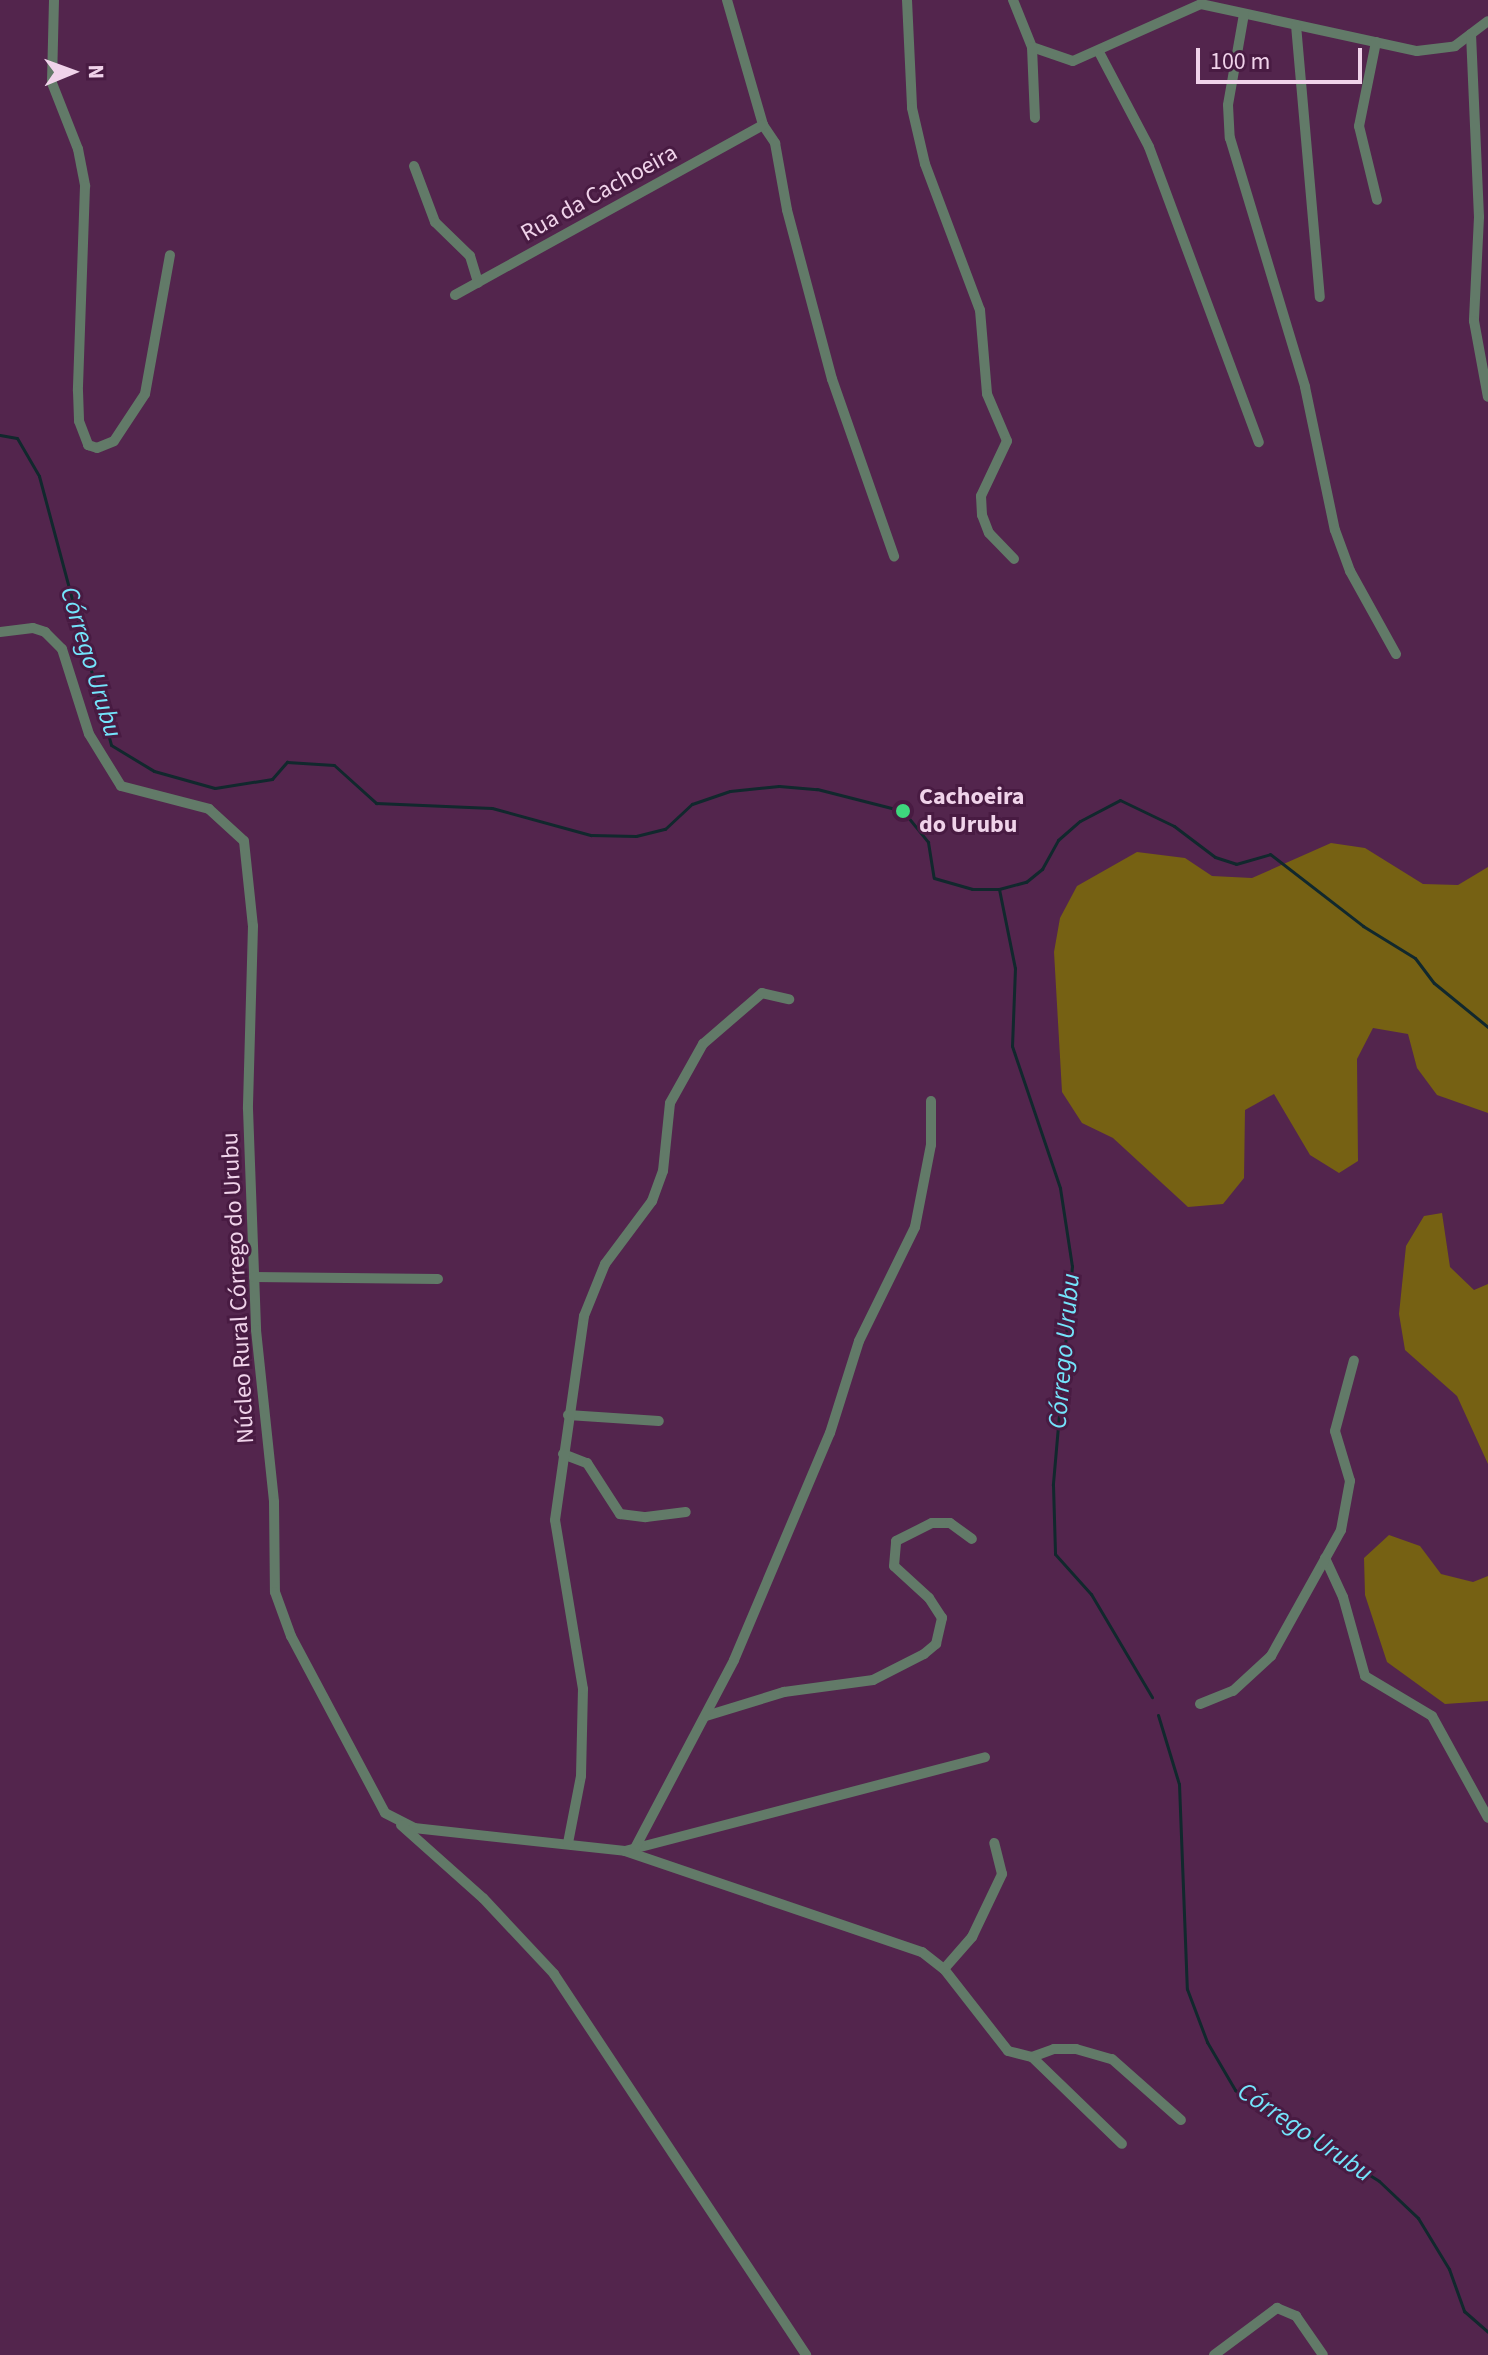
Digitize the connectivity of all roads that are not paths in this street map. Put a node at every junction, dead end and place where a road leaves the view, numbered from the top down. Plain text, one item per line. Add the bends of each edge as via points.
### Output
1 (54, 0) edge
2 (727, 0) edge
3 (907, 0) edge
4 (1013, 0) edge
5 (1200, 2) edge
6 (1244, 14) junction
7 (1296, 25) junction
8 (1487, 26) edge
9 (1471, 34) junction
10 (1376, 42) junction
11 (1032, 47) junction
12 (1099, 52) junction
13 (1035, 118) dead end
14 (763, 125) junction
15 (414, 166) dead end
16 (1377, 200) dead end
17 (170, 255) dead end
18 (478, 283) junction
19 (455, 295) dead end
20 (1320, 297) dead end
21 (1488, 397) edge
22 (1259, 442) dead end
23 (894, 556) dead end
24 (1014, 559) dead end
25 (0, 632) edge
26 (1396, 654) dead end
27 (789, 999) dead end
28 (931, 1101) dead end
29 (254, 1277) junction
30 (438, 1279) dead end
31 (1354, 1360) dead end
32 (568, 1415) junction
33 (659, 1421) dead end
34 (563, 1454) junction
35 (686, 1512) dead end
36 (972, 1539) dead end
37 (1325, 1558) junction
38 (1200, 1704) dead end
39 (706, 1716) junction
40 (985, 1757) dead end
41 (1488, 1818) edge
42 (400, 1824) junction
43 (568, 1843) junction
44 (994, 1843) dead end
45 (630, 1850) junction
46 (944, 1969) junction
47 (1032, 2057) junction
48 (1181, 2120) dead end
49 (1122, 2144) dead end
50 (806, 2355) edge
51 (1214, 2355) edge
52 (1323, 2355) edge

1 - 17 street via 52,83 78,149 85,186 78,391 79,421 88,445 97,448 114,441 145,394
2 - 14 street
3 - 24 street via 912,108 925,164 976,296 987,394 1007,441 981,496 982,515 989,533
4 - 11 street
5 - 6 street
5 - 12 street
6 - 7 street
6 - 26 street via 1228,105 1230,138 1305,387 1335,530 1350,571
7 - 10 street
7 - 20 street
8 - 9 street
9 - 10 street via 1455,46 1431,51
9 - 21 street via 1479,190 1474,321
10 - 16 street via 1359,126
11 - 12 street via 1073,61
11 - 13 street
12 - 22 street via 1149,147
14 - 18 street, Rua da Cachoeira
14 - 23 street via 775,143 787,210 832,379
15 - 18 street via 435,222 470,256
18 - 19 street, Rua da Cachoeira
25 - 29 street, Núcleo Rural Córrego do Urubu via 33,628 62,649 89,734 121,786 209,809 244,841 252,895 248,1079
27 - 32 street via 762,993 703,1044 680,1079 665,1125 660,1183 590,1294
28 - 39 street via 931,1145 915,1227 859,1341 830,1433
29 - 30 street
29 - 42 street, Núcleo Rural Córrego do Urubu via 274,1502 275,1592 291,1636 356,1763 385,1813
31 - 37 street via 1335,1431 1350,1492 1341,1530
32 - 33 street
32 - 34 street
34 - 35 street via 587,1463 620,1514
34 - 43 street via 557,1555 583,1689 581,1776
36 - 39 street via 950,1523 932,1523 896,1541 894,1566 929,1598 942,1618 936,1644 924,1654 873,1680 784,1692
37 - 38 street via 1271,1656 1233,1691
37 - 41 street via 1343,1597 1365,1676 1432,1716 1446,1733
39 - 45 street
40 - 45 street
42 - 43 street
42 - 50 street, Núcleo Rural Córrego do Urubu via 483,1898 554,1974
43 - 45 street
44 - 46 street via 1001,1858 997,1886 961,1955
45 - 46 street via 903,1943
46 - 47 street via 1008,2051
47 - 48 street via 1076,2049 1112,2059
47 - 49 street
51 - 52 street via 1277,2308 1296,2316

